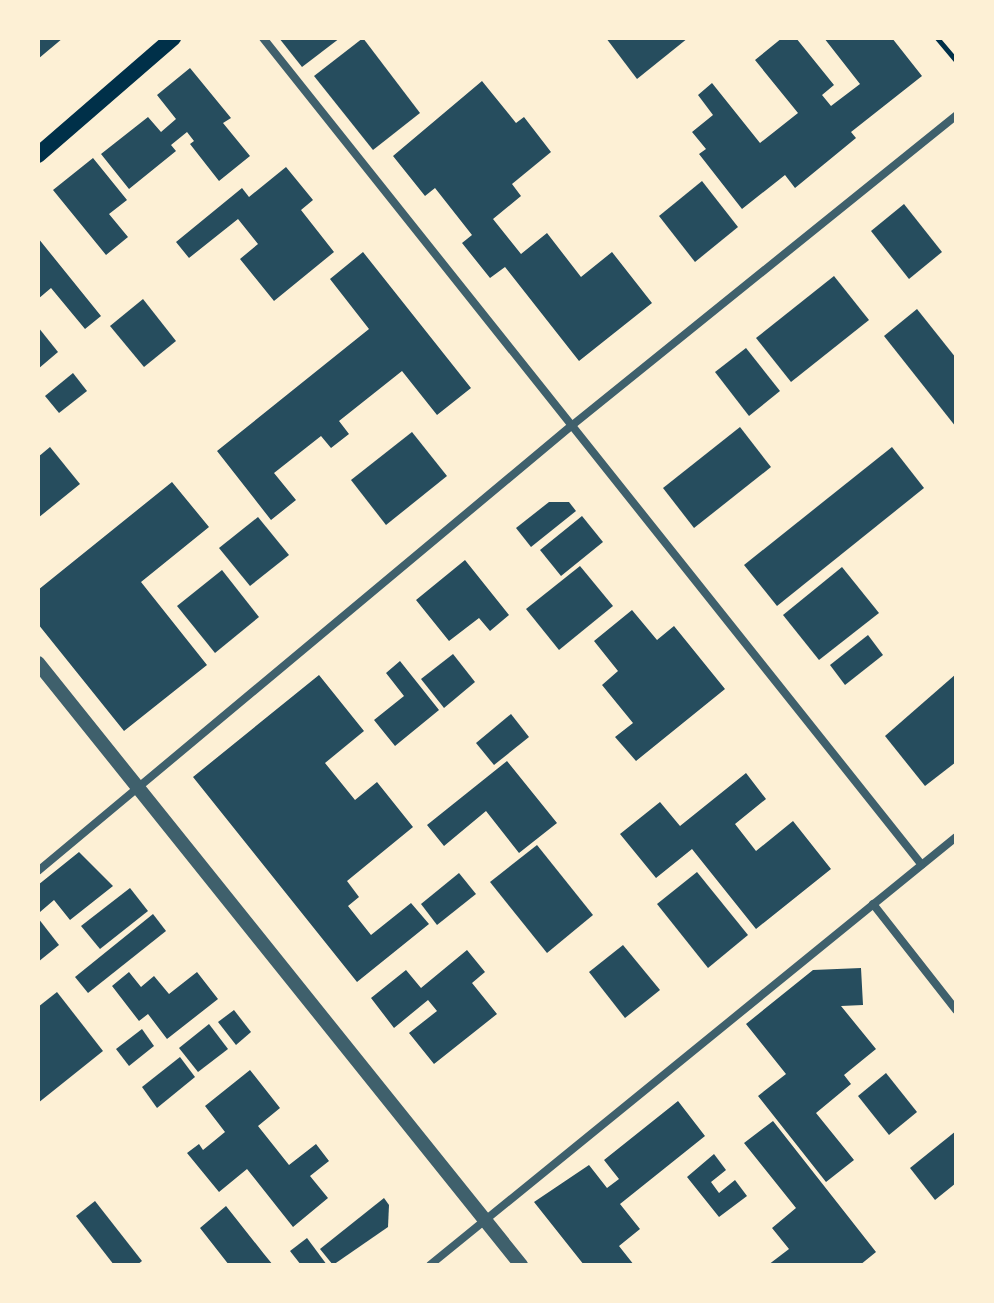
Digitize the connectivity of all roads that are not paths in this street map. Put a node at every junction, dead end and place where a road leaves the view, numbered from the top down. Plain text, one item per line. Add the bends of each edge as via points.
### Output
1 (173, 38) edge
2 (263, 38) edge
3 (956, 115) edge
4 (38, 155) edge
5 (570, 427) junction
6 (38, 663) edge
7 (137, 789) junction
8 (956, 837) edge
9 (922, 865) junction
10 (38, 871) edge
11 (873, 904) junction
12 (956, 1010) edge
13 (484, 1220) junction
14 (430, 1265) edge
15 (521, 1265) edge

1 - 4 main road
2 - 5 street
3 - 5 street
5 - 7 street
5 - 9 street
6 - 7 street
7 - 10 street
7 - 13 street
8 - 9 street
9 - 11 street
11 - 12 street
11 - 13 street
13 - 14 street
13 - 15 street

